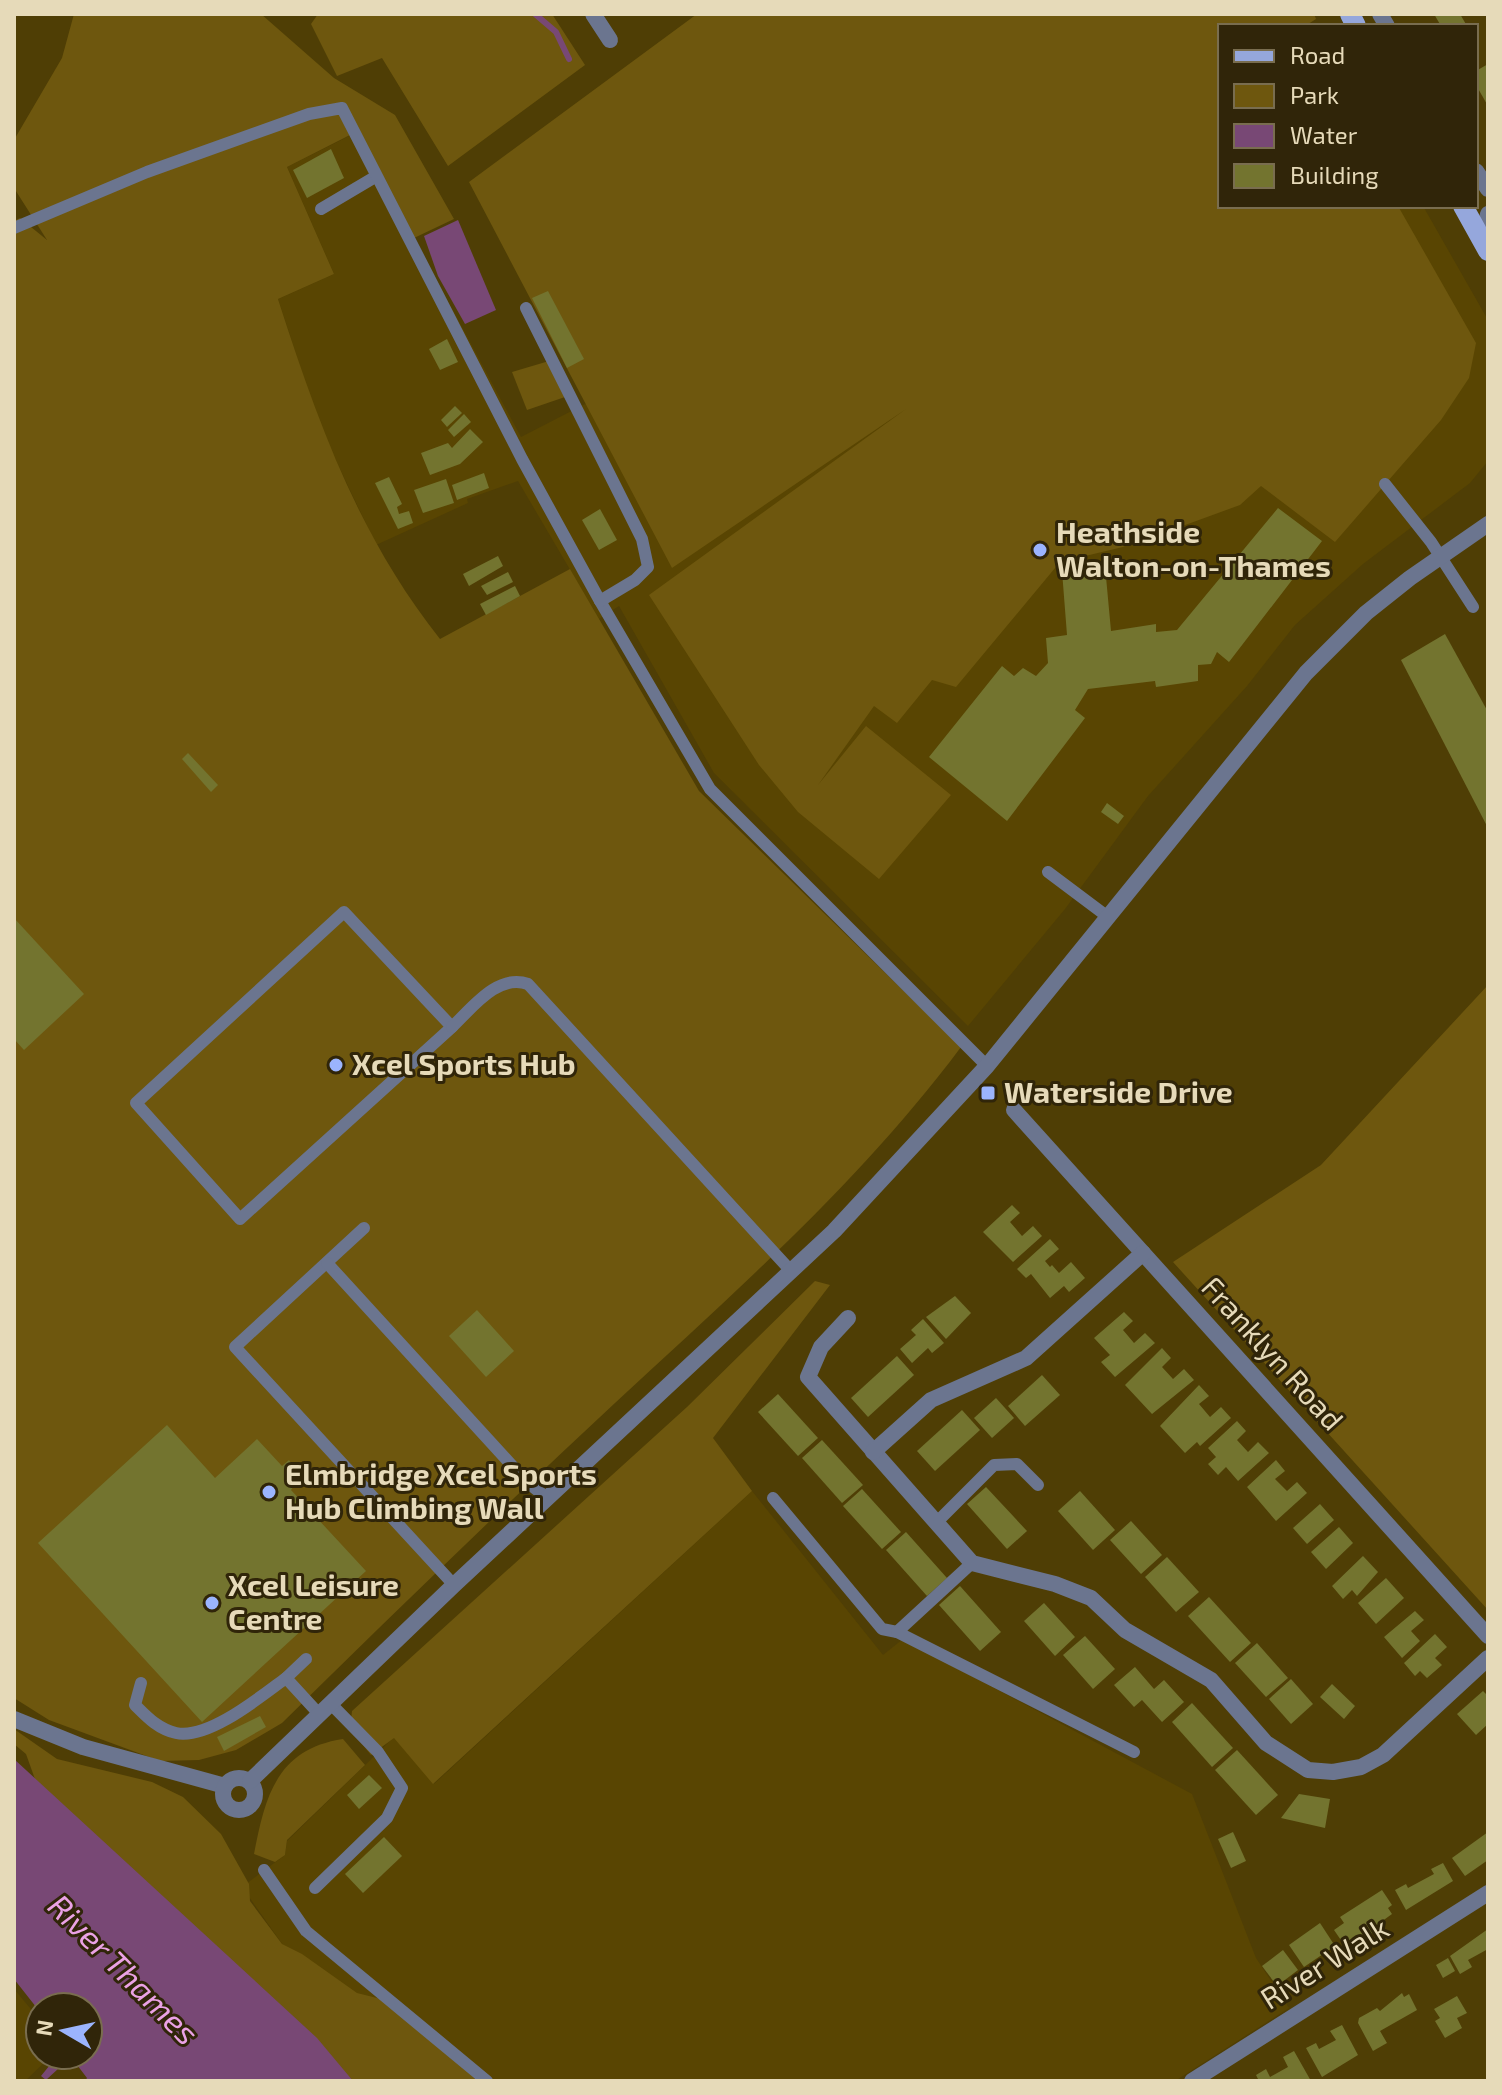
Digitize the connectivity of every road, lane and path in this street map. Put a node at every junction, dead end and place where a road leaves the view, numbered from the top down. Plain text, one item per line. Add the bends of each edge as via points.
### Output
1 (593, 14) edge
2 (610, 40) dead end
3 (375, 177) junction
4 (1464, 208) edge
5 (321, 209) dead end
6 (14, 228) edge
7 (1488, 251) edge
8 (526, 308) dead end
9 (1385, 484) dead end
10 (1488, 524) edge
11 (1439, 556) junction
12 (600, 601) junction
13 (1473, 607) dead end
14 (1048, 872) dead end
15 (1108, 917) junction
16 (452, 1027) junction
17 (987, 1066) junction
18 (1014, 1110) dead end
19 (364, 1228) dead end
20 (1143, 1253) junction
21 (327, 1263) junction
22 (791, 1271) junction
23 (848, 1318) dead end
24 (873, 1452) junction
25 (1038, 1485) dead end
26 (547, 1498) junction
27 (773, 1498) dead end
28 (936, 1523) junction
29 (972, 1563) junction
30 (454, 1585) junction
31 (897, 1632) junction
32 (1488, 1636) edge
33 (1488, 1658) edge
34 (306, 1659) dead end
35 (286, 1678) junction
36 (141, 1683) dead end
37 (325, 1708) junction
38 (14, 1719) edge
39 (1134, 1752) dead end
40 (250, 1781) junction
41 (225, 1786) junction
42 (264, 1870) dead end
43 (315, 1888) dead end
44 (1488, 1893) edge
45 (487, 2081) edge
46 (1192, 2081) edge

1 - 2 street
3 - 5 lane
3 - 6 lane via 342,108 309,114 162,166
3 - 12 lane
4 - 7 main road
8 - 12 lane via 642,539 648,567
9 - 11 lane
10 - 11 street
11 - 13 lane
11 - 15 street via 1366,613 1306,673
12 - 17 lane via 710,789
14 - 15 lane
15 - 17 street
16 - 16 lane via 240,1219 136,1103 344,912
16 - 22 lane via 497,987 511,981 528,984
17 - 22 street
18 - 20 street, Franklyn Road
19 - 21 lane
20 - 24 street via 1026,1358 931,1400
20 - 32 street, Franklyn Road
21 - 26 lane
21 - 30 lane via 235,1347
22 - 26 street
23 - 24 street via 821,1347 808,1377
24 - 28 street
25 - 28 lane via 1017,1464 1004,1461
26 - 30 street
27 - 31 lane via 882,1629
28 - 29 street
29 - 31 lane
29 - 33 street via 1091,1598 1125,1630 1211,1680 1266,1743 1308,1770 1361,1767 1383,1755
30 - 37 street
31 - 39 lane
34 - 35 lane
35 - 36 lane via 247,1706 190,1734 163,1729 135,1705
35 - 37 lane
37 - 40 street
37 - 43 lane via 378,1752 402,1788 387,1818
38 - 41 street via 83,1747
40 - 41 street via 234,1779
40 - 41 street via 255,1801 240,1811 225,1803
42 - 45 lane via 306,1931
44 - 46 street, River Walk

